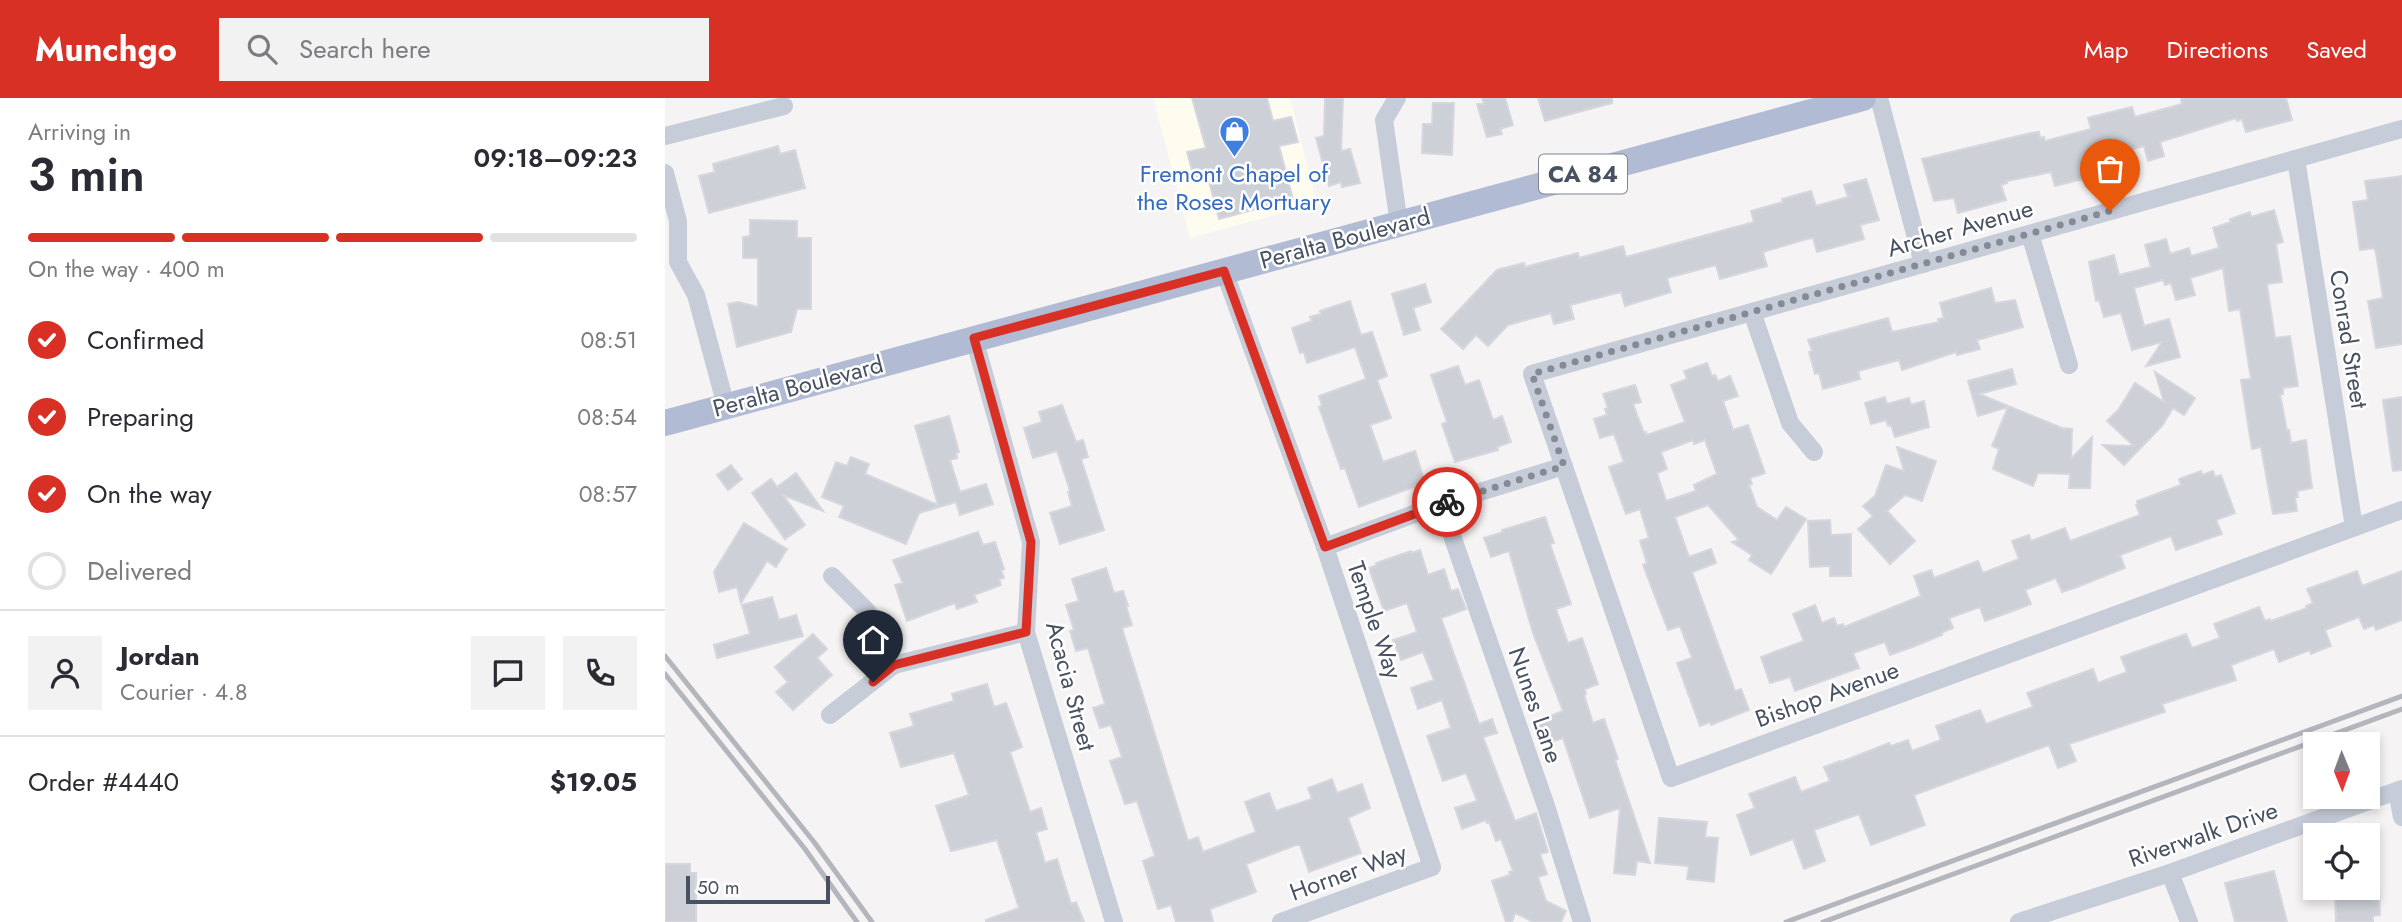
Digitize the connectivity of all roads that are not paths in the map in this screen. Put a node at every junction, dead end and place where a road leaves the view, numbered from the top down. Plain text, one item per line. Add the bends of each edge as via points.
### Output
1 (1397, 98) edge
2 (1863, 98) edge
3 (1879, 98) edge
4 (784, 106) dead end
5 (2402, 129) edge
6 (665, 136) edge
7 (2296, 159) junction
8 (665, 173) edge
9 (1399, 224) junction
10 (2030, 234) junction
11 (1923, 264) junction
12 (1224, 271) junction
13 (1752, 312) junction
14 (974, 338) junction
15 (2069, 365) dead end
16 (1532, 374) joint
17 (726, 406) junction
18 (665, 423) edge
19 (1814, 452) dead end
20 (1564, 466) junction
21 (1441, 504) junction
22 (2402, 510) edge
23 (2354, 527) junction
24 (1325, 547) junction
25 (832, 576) dead end
26 (1026, 632) junction
27 (894, 665) junction
28 (830, 715) dead end
29 (2399, 790) edge
30 (2402, 817) edge
31 (1432, 867) joint
32 (2170, 873) junction
33 (1114, 922) edge
34 (1281, 922) edge
35 (1582, 922) edge
36 (2019, 922) edge
37 (2189, 922) edge

1 - 9 street via 1384,120
2 - 9 main road, Peralta Boulevard / CA 84
3 - 11 street
4 - 6 street
5 - 7 street, Archer Avenue
7 - 10 street, Archer Avenue
7 - 23 street, Conrad Street
8 - 17 street via 678,221 678,262 697,295
9 - 12 main road, Peralta Boulevard / CA 84
10 - 11 street, Archer Avenue
10 - 15 street
11 - 13 street, Archer Avenue
12 - 14 main road, Peralta Boulevard / CA 84
12 - 24 street, Temple Way
13 - 16 street, Archer Avenue
13 - 19 street via 1790,423
14 - 17 main road, Peralta Boulevard / CA 84
14 - 26 street, Acacia Street via 1031,542
16 - 20 street, Bishop Avenue
17 - 18 main road, Peralta Boulevard / CA 84
20 - 21 street
20 - 23 street, Bishop Avenue via 1671,778
21 - 24 street
21 - 35 street, Nunes Lane
22 - 23 street, Bishop Avenue
24 - 31 street, Temple Way
25 - 27 street via 867,611
26 - 27 street
26 - 33 street, Acacia Street
27 - 28 street
29 - 30 street
29 - 32 street, Riverwalk Drive
31 - 34 street, Horner Way
32 - 36 street, Riverwalk Drive
32 - 37 street

